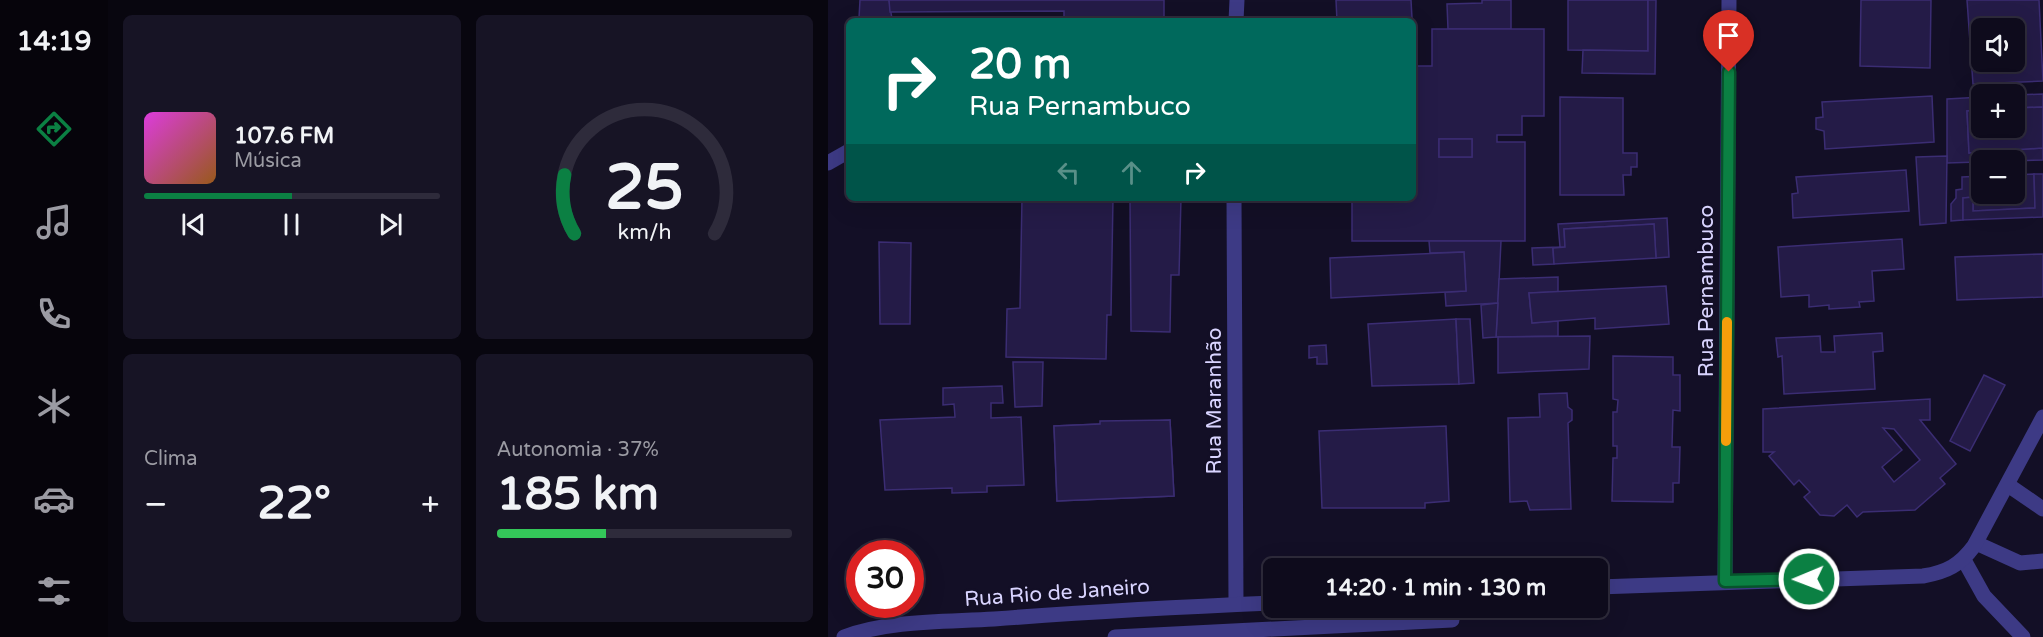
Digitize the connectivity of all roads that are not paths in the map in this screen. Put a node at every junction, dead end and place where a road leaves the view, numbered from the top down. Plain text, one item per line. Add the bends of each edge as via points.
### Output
1 (1237, 0) edge
2 (1729, 0) edge
3 (1236, 18) edge
4 (846, 153) edge
5 (828, 163) edge
6 (1234, 201) edge
7 (2043, 417) edge
8 (2008, 485) junction
9 (2043, 509) edge
10 (1976, 543) junction
11 (1964, 560) junction
12 (2043, 562) edge
13 (1725, 581) junction
14 (1608, 587) edge
15 (1263, 603) edge
16 (1236, 604) junction
17 (1452, 618) edge
18 (844, 637) edge
19 (1115, 637) edge
20 (2023, 637) edge

1 - 3 street
2 - 13 street, Rua Pernambuco
4 - 5 street
6 - 16 street, Rua Maranhão
7 - 8 street
8 - 9 street
8 - 10 street
10 - 11 street
10 - 12 street via 2020,564
11 - 13 street via 1946,572 1923,576
11 - 20 street via 1984,596
13 - 14 street
15 - 16 street, Rua Rio de Janeiro
16 - 18 street, Rua Rio de Janeiro via 928,623
17 - 19 street

